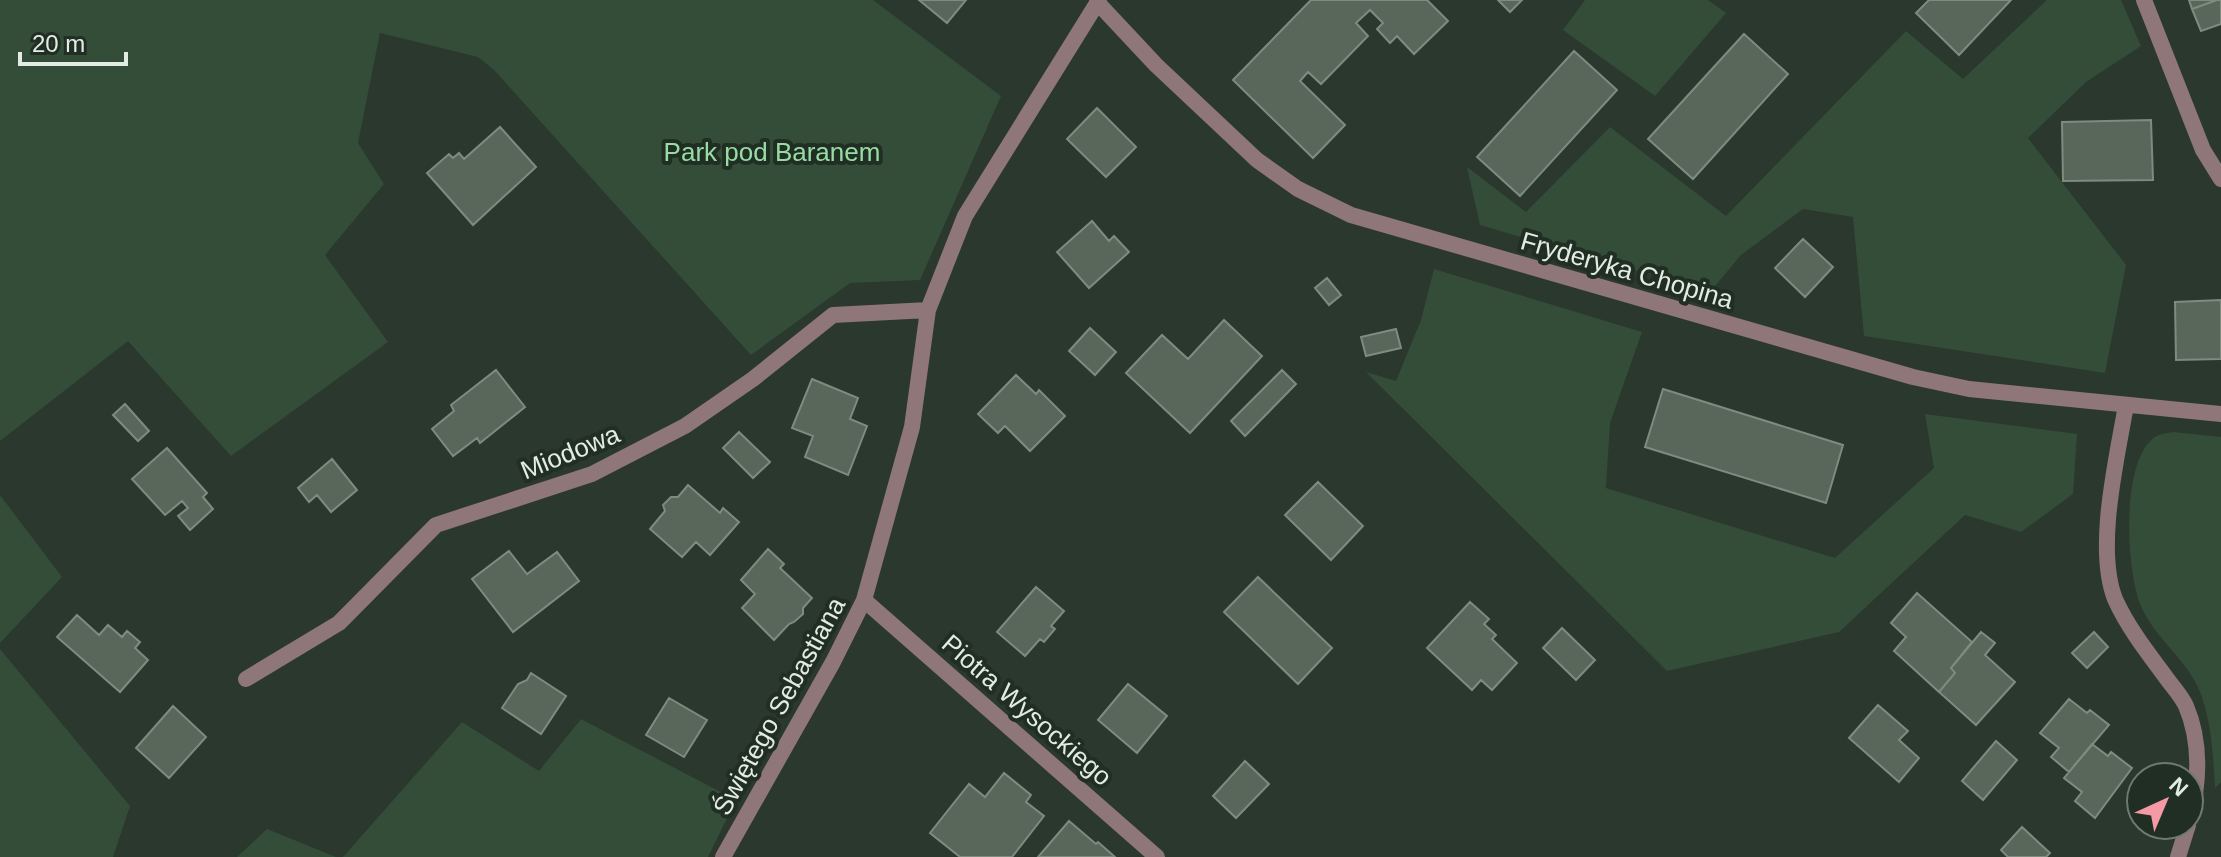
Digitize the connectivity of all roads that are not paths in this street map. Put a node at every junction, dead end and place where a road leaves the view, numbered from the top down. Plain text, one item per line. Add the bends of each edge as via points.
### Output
1 (2144, 0) edge
2 (1098, 1) edge
3 (2221, 179) edge
4 (928, 310) junction
5 (2126, 405) junction
6 (2221, 414) edge
7 (864, 600) junction
8 (246, 679) dead end
9 (2197, 761) edge
10 (723, 857) edge
11 (1157, 857) edge

1 - 3 street via 2203,150
2 - 4 street, Świętego Sebastiana via 965,216
2 - 5 street, Fryderyka Chopina via 1156,65 1257,160 1298,189 1351,215 1913,377 1969,389
4 - 7 street, Świętego Sebastiana via 912,427
4 - 8 street, Miodowa via 833,315 685,426 592,474 436,525 339,623
5 - 6 street, Fryderyka Chopina
5 - 9 street via 2107,554 2115,597 2140,643 2185,704
7 - 10 street, Świętego Sebastiana
7 - 11 street, Piotra Wysockiego

